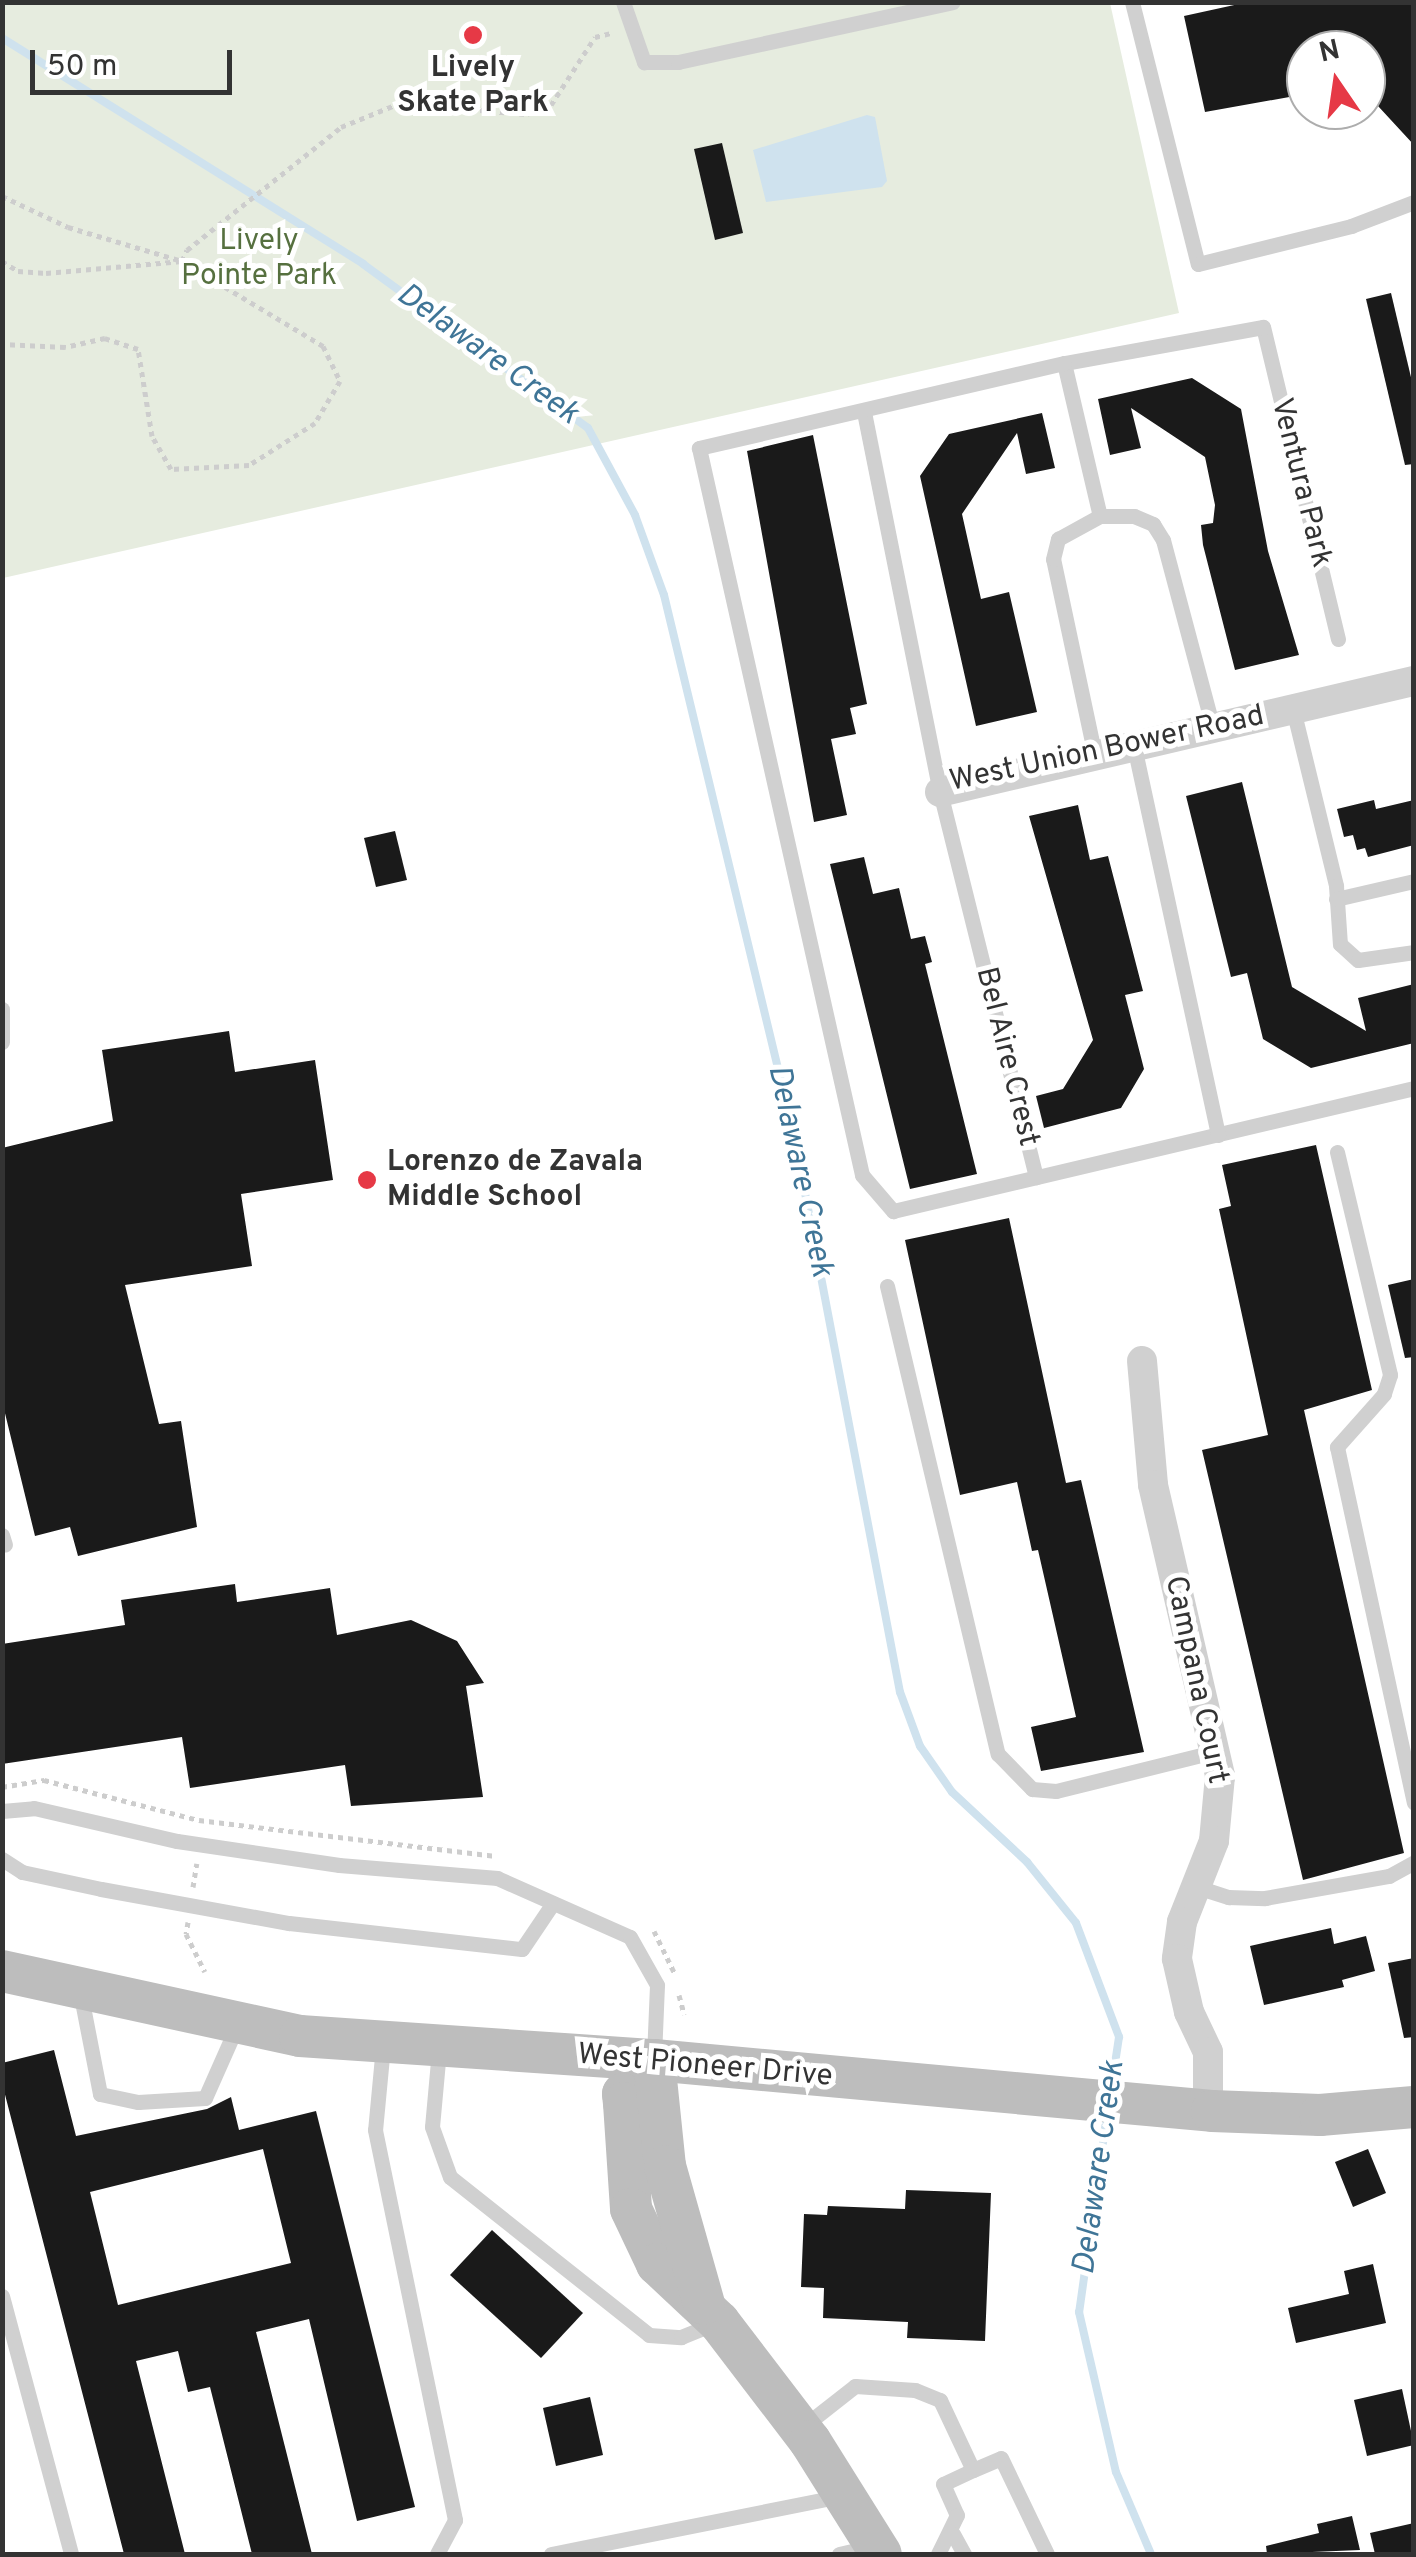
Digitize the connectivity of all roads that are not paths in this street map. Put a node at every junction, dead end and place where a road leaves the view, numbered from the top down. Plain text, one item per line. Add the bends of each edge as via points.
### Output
1 (623, 2) edge
2 (953, 2) edge
3 (1132, 2) edge
4 (1414, 202) edge
5 (1064, 363) junction
6 (864, 412) junction
7 (1100, 516) junction
8 (1338, 639) dead end
9 (1414, 681) edge
10 (1293, 709) junction
11 (1213, 728) junction
12 (1134, 746) junction
13 (1095, 756) junction
14 (940, 792) junction
15 (1414, 881) edge
16 (1336, 899) junction
17 (1414, 952) edge
18 (2, 1009) edge
19 (2, 1042) edge
20 (1414, 1088) edge
21 (1218, 1135) junction
22 (1337, 1152) dead end
23 (1036, 1178) junction
24 (887, 1286) dead end
25 (1142, 1360) dead end
26 (1214, 1752) junction
27 (1414, 1803) edge
28 (2, 1811) edge
29 (2, 1859) edge
30 (1414, 1862) edge
31 (1198, 1887) junction
32 (553, 1903) junction
33 (2, 1971) edge
34 (79, 1988) junction
35 (236, 2025) junction
36 (384, 2042) junction
37 (439, 2046) junction
38 (654, 2060) junction
39 (1414, 2107) edge
40 (1195, 2110) junction
41 (2, 2296) edge
42 (711, 2313) junction
43 (801, 2429) junction
44 (973, 2470) junction
45 (845, 2495) junction
46 (953, 2534) junction
47 (865, 2552) edge
48 (72, 2554) edge
49 (438, 2554) edge
50 (551, 2554) edge
51 (938, 2554) edge
52 (964, 2554) edge
53 (1047, 2554) edge

1 - 2 lane via 644,62 678,62
3 - 4 lane via 1198,264 1351,226
5 - 6 lane
5 - 7 lane
5 - 8 lane, Ventura Park via 1263,327
6 - 14 lane, West Union Bower Road
6 - 23 lane via 699,448 862,1175 892,1211
7 - 11 lane via 1134,516 1154,524 1163,540
7 - 13 lane via 1058,540 1053,559
9 - 10 street, West Union Bower Road
10 - 11 street, West Union Bower Road
10 - 16 lane
11 - 12 street, West Union Bower Road
12 - 13 street, West Union Bower Road
12 - 21 lane
13 - 14 street, West Union Bower Road
14 - 23 lane, Bel Aire Crest
15 - 16 lane
16 - 17 lane via 1340,944 1358,960
18 - 19 lane
20 - 21 lane, Bel Aire Crest
21 - 23 lane, Bel Aire Crest
22 - 27 lane via 1390,1375 1384,1394 1337,1447
24 - 26 lane via 998,1754 1032,1788 1056,1791
25 - 26 street, Campana Court via 1150,1469
26 - 31 street, Campana Court via 1219,1812
28 - 32 lane via 34,1808 177,1840 339,1865 497,1878
29 - 32 lane via 38,1875 289,1923 522,1949
30 - 31 lane via 1388,1876 1264,1898
31 - 40 street, Campana Court via 1182,1922 1177,1959 1189,2012 1208,2052
32 - 38 lane via 630,1937 657,1985
33 - 34 main road, West Pioneer Drive
34 - 35 main road, West Pioneer Drive
34 - 35 lane via 100,2094 138,2102 205,2098
35 - 36 main road, West Pioneer Drive
36 - 37 main road, West Pioneer Drive
36 - 49 lane via 375,2130 454,2520
37 - 38 main road, West Pioneer Drive
37 - 42 lane via 432,2128 450,2177 649,2335 681,2337
38 - 40 main road, West Pioneer Drive
38 - 42 main road via 665,2166
39 - 40 main road, West Pioneer Drive via 1320,2116
41 - 48 lane
42 - 43 main road
43 - 44 lane via 856,2386 915,2390 940,2400
43 - 45 main road
44 - 46 lane via 943,2484 957,2515
44 - 53 lane via 1001,2458
45 - 47 main road
45 - 50 lane
46 - 51 lane
46 - 52 lane

